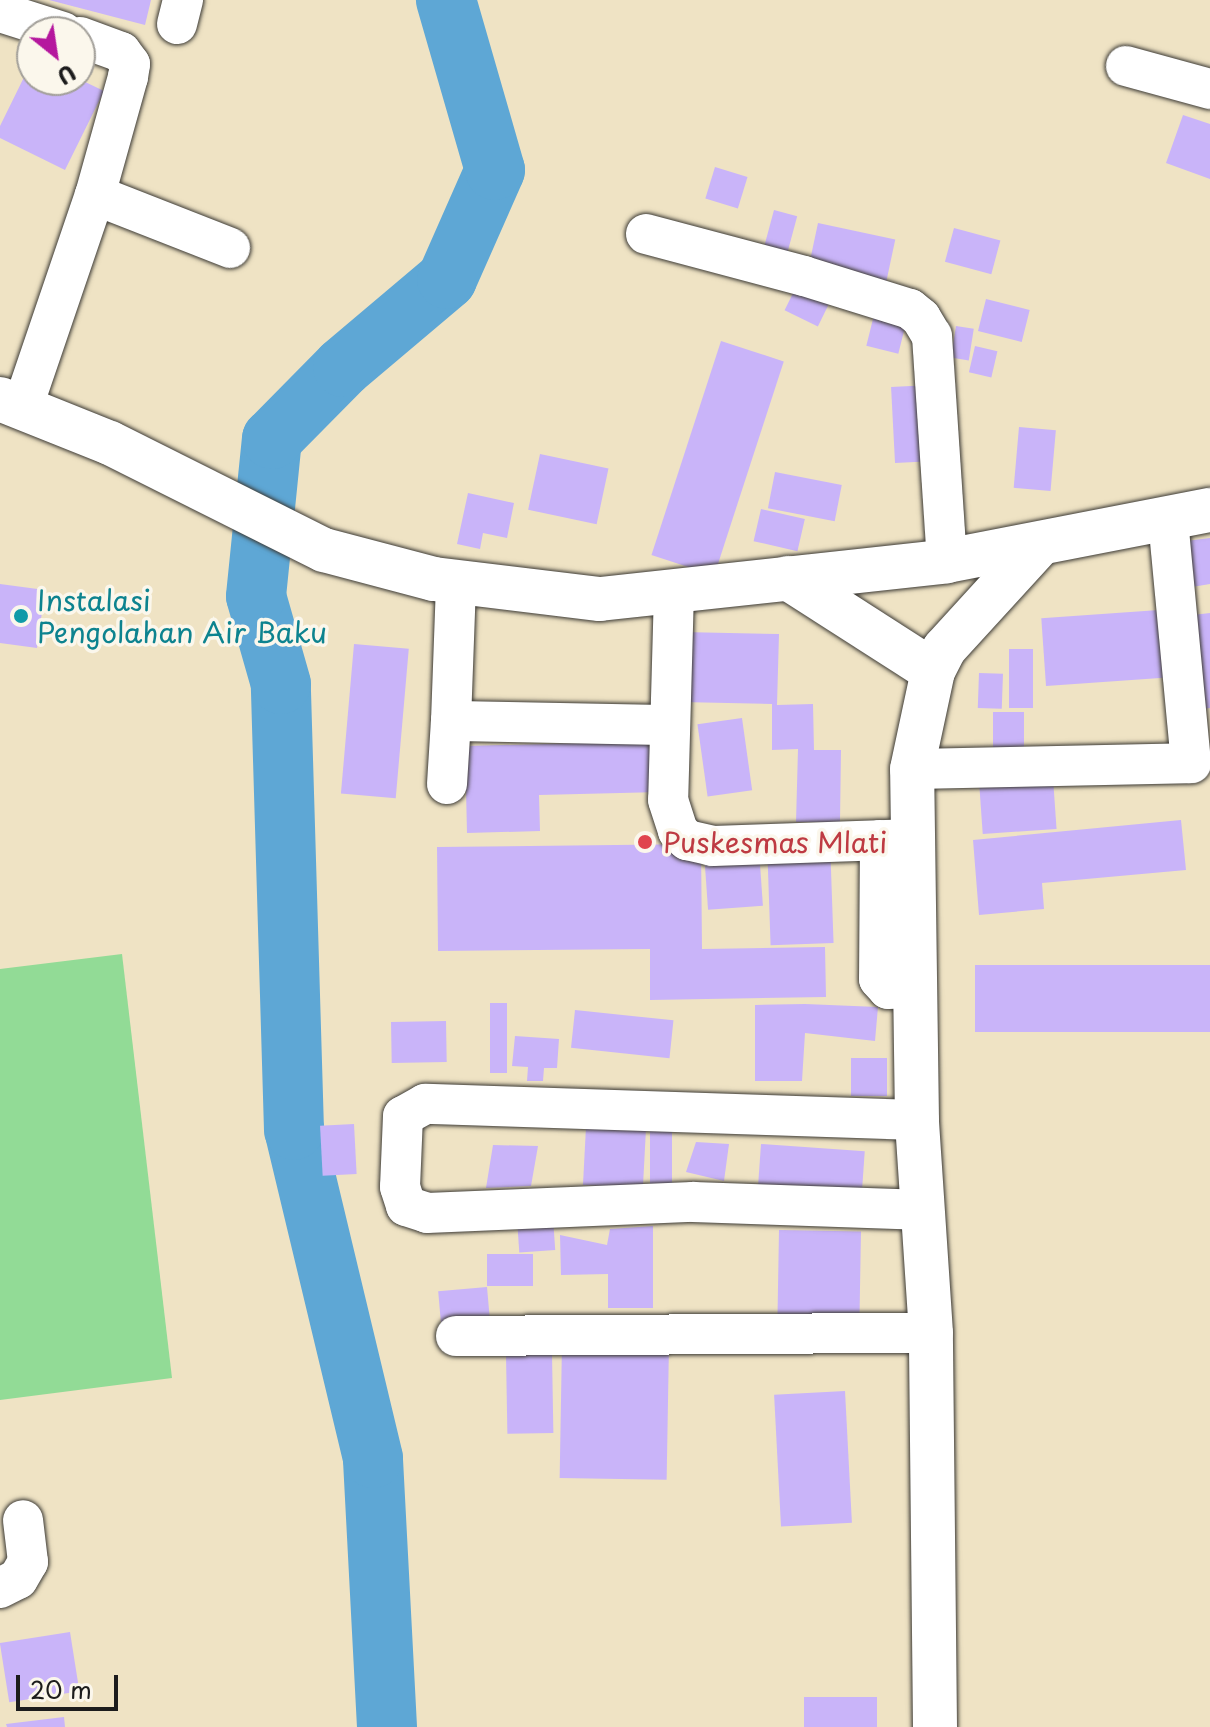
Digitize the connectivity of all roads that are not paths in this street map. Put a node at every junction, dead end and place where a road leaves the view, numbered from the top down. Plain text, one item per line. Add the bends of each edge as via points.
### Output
1 (96, 43) edge
2 (1126, 66) dead end
3 (1210, 89) edge
4 (95, 195) junction
5 (646, 234) dead end
6 (230, 248) dead end
7 (11, 403) edge
8 (1210, 510) edge
9 (1168, 519) junction
10 (1037, 547) junction
11 (947, 561) junction
12 (788, 578) junction
13 (456, 582) junction
14 (674, 591) junction
15 (933, 671) junction
16 (451, 721) junction
17 (669, 725) junction
18 (912, 769) junction
19 (447, 784) dead end
20 (895, 840) junction
21 (917, 1120) junction
22 (924, 1210) junction
23 (931, 1333) junction
24 (456, 1336) dead end
25 (23, 1520) dead end
26 (0, 1588) edge
27 (935, 1727) edge

1 - 4 street via 121,52 130,64
2 - 3 street
4 - 6 street
4 - 7 street
5 - 11 street via 804,276 910,309 921,318 932,336
7 - 13 main road via 110,443 324,550
8 - 9 main road
9 - 10 main road
9 - 18 street via 1191,763
10 - 11 main road
10 - 15 main road via 944,649
11 - 12 main road
12 - 14 main road
12 - 15 main road
13 - 14 main road via 600,599
13 - 16 street
14 - 17 street
15 - 18 main road
16 - 17 street
16 - 19 street
17 - 20 street via 668,800 678,831 687,840 712,846
18 - 20 main road
20 - 21 main road via 913,988
21 - 22 main road
21 - 22 street via 425,1104 403,1116 400,1187 406,1206 427,1213 693,1202
22 - 23 main road
23 - 24 street
23 - 27 main road
25 - 26 street via 28,1562 18,1579

